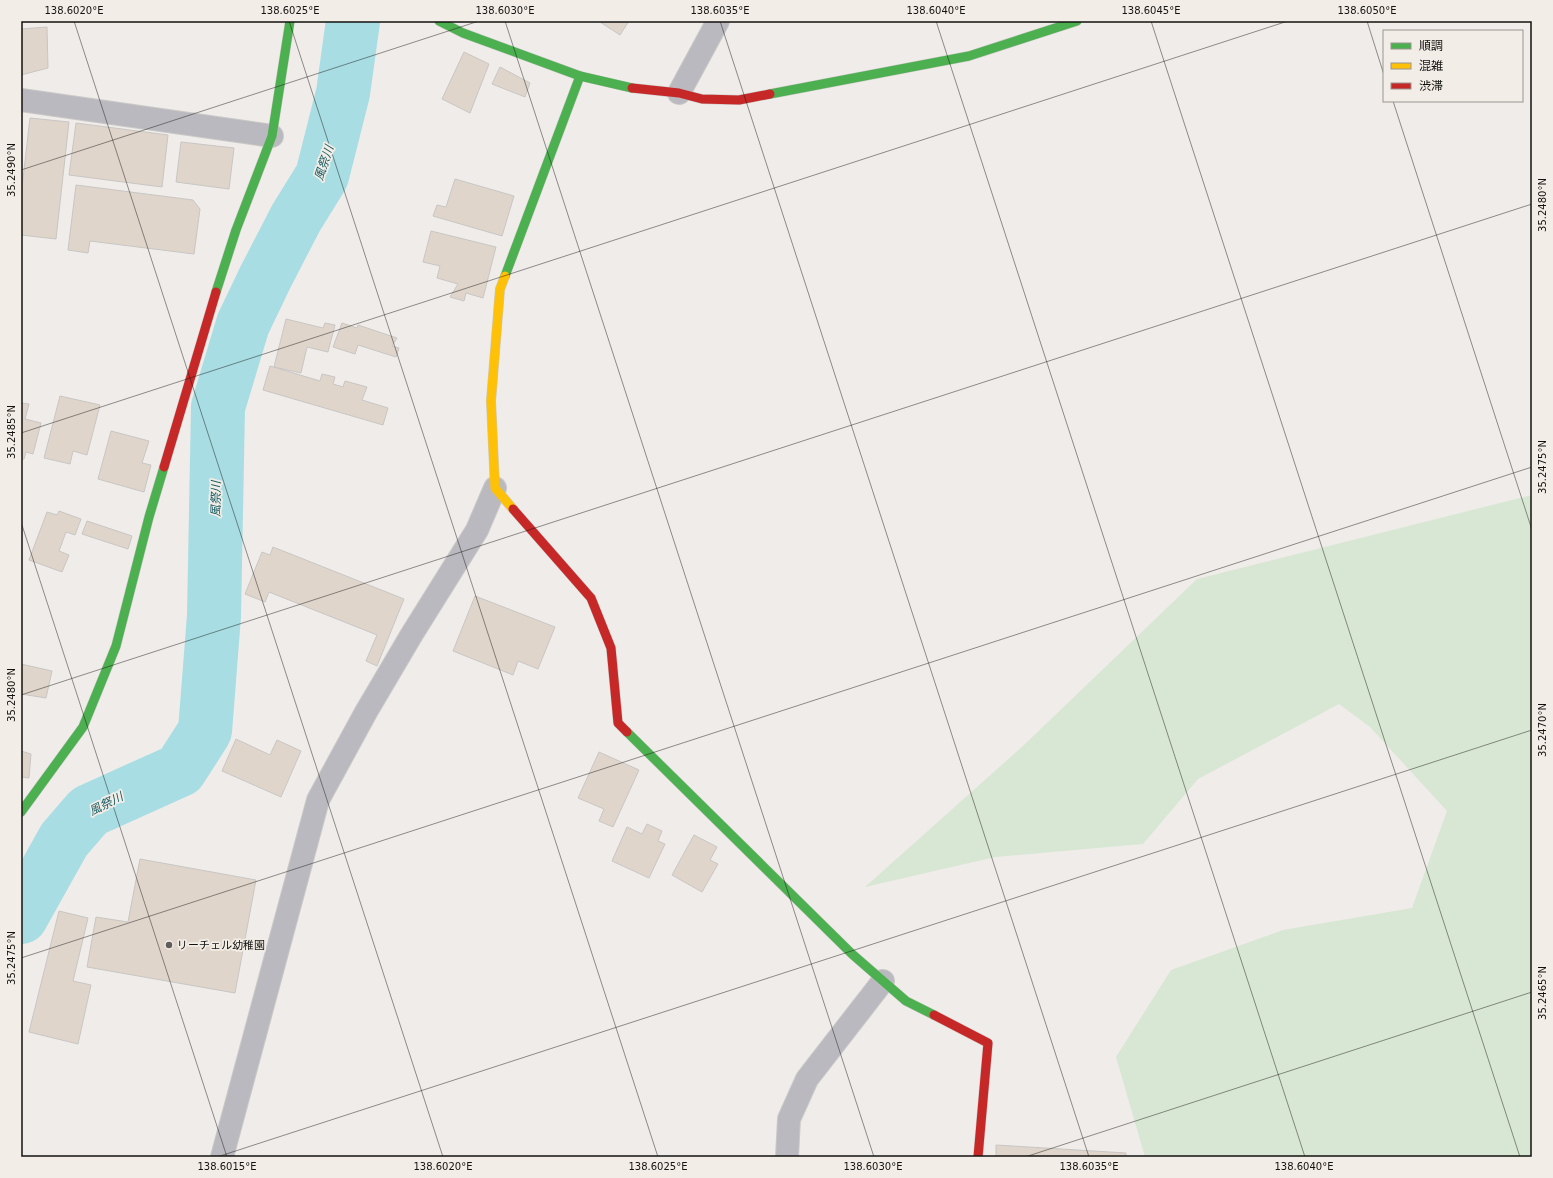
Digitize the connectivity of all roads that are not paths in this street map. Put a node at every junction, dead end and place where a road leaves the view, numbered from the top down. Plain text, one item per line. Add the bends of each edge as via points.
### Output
1 (290, 21) edge
2 (439, 21) edge
3 (718, 21) edge
4 (1077, 21) edge
5 (580, 76) junction
6 (679, 93) junction
7 (21, 100) edge
8 (272, 136) junction
9 (495, 488) junction
10 (21, 812) edge
11 (884, 981) junction
12 (222, 1157) edge
13 (786, 1157) edge
14 (978, 1157) edge

1 - 8 street
2 - 5 street
3 - 6 street
4 - 6 street via 969,56 739,100 702,99
5 - 6 street via 630,88
5 - 9 street via 500,289 491,401
7 - 8 street
8 - 10 street via 236,230 206,322 149,517 116,646 83,727
9 - 11 street via 591,598 611,648 618,723 852,954
9 - 12 street via 477,530 370,705 318,800
11 - 13 street via 807,1079 789,1119
11 - 14 street via 906,1001 988,1043

